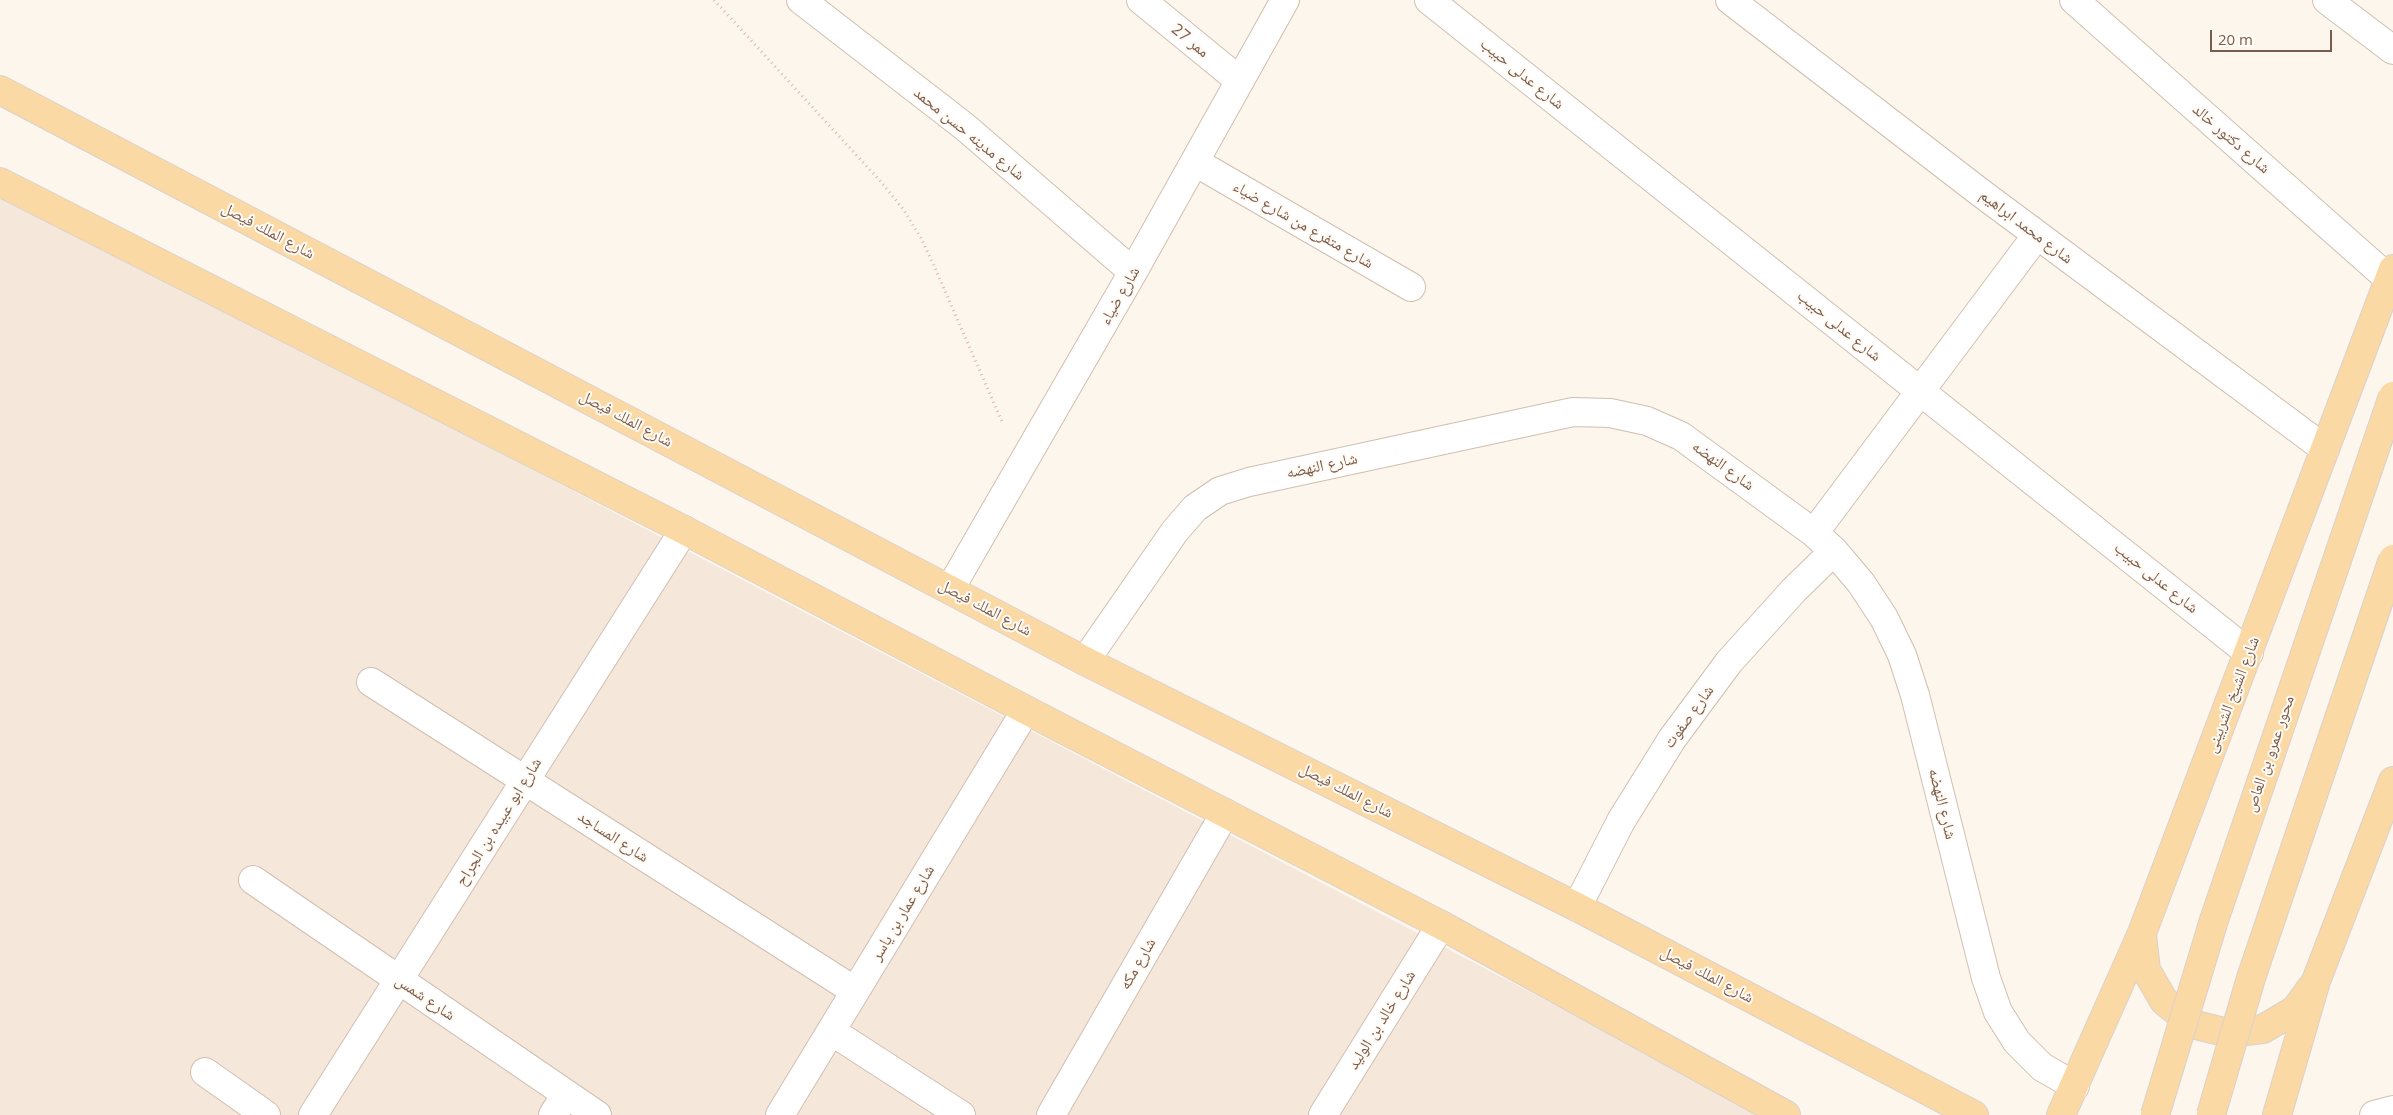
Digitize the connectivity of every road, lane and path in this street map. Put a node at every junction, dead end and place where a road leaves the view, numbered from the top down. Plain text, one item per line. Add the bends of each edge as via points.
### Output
1 (714, 0) edge
2 (801, 0) edge
3 (1140, 0) edge
4 (1285, 0) edge
5 (1429, 0) edge
6 (1730, 0) edge
7 (2074, 0) edge
8 (2327, 0) edge
9 (2393, 50) edge
10 (1240, 81) junction
11 (0, 90) edge
12 (1195, 162) junction
13 (0, 182) edge
14 (2037, 235) junction
15 (1133, 272) junction
16 (2391, 274) edge
17 (1412, 287) dead end
18 (1921, 391) junction
19 (2393, 396) edge
20 (2325, 449) junction
21 (1022, 466) junction
22 (684, 530) junction
23 (1814, 533) junction
24 (1834, 551) junction
25 (2393, 559) edge
26 (950, 589) junction
27 (2249, 652) junction
28 (1085, 660) junction
29 (371, 682) dead end
30 (1026, 710) junction
31 (525, 780) junction
32 (2393, 781) edge
33 (1225, 813) junction
34 (2387, 817) edge
35 (253, 880) dead end
36 (1576, 906) junction
37 (1441, 925) junction
38 (2142, 933) junction
39 (399, 980) junction
40 (2316, 981) junction
41 (855, 991) junction
42 (831, 1031) junction
43 (205, 1072) dead end
44 (2075, 1086) junction
45 (560, 1105) edge
46 (2393, 1110) edge
47 (266, 1115) edge
48 (313, 1115) edge
49 (597, 1115) edge
50 (780, 1115) edge
51 (961, 1115) edge
52 (1051, 1115) edge
53 (1323, 1115) edge
54 (1786, 1115) edge
55 (1974, 1115) edge
56 (2061, 1115) edge
57 (2155, 1115) edge
58 (2211, 1115) edge
59 (2277, 1115) edge
60 (2374, 1115) edge

1 - 21 path via 903,209 935,268
2 - 15 street, شارع مدينه حسن محمد via 971,132
3 - 10 street, ممر 27
4 - 10 street, شارع ضياء
5 - 18 street, شارع عدلى حبيب
6 - 14 street, شارع محمد ابراهيم
7 - 16 street, شارع دكتور خالد
8 - 9 street
10 - 12 street, شارع ضياء
11 - 26 main road, شارع الملك فيصل
12 - 15 street, شارع ضياء
12 - 17 street, شارع متفرع من شارع ضياء
13 - 22 main road
14 - 18 street
14 - 20 street, شارع محمد ابراهيم
15 - 21 street, شارع ضياء
16 - 20 main road, شارع الشيخ الشربينى
18 - 23 street
18 - 27 street, شارع عدلى حبيب
19 - 57 main road, محور عمرو بن العاص, bridge via 2214,920
20 - 27 main road, شارع الشيخ الشربينى
21 - 26 street, شارع ضياء
22 - 30 main road
22 - 31 street, شارع ابو عبيده بن الجراح
23 - 24 street, شارع النهضه
23 - 28 street, شارع النهضه via 1681,436 1647,421 1610,413 1573,412 1220,491 1194,508 1175,531
24 - 36 street, شارع صفوت via 1729,662 1672,739 1620,821
24 - 44 street, شارع النهضه via 1884,618 1902,655 1915,695 1986,978 1998,1012 2017,1042 2042,1067
25 - 58 main road, bridge via 2251,978
26 - 28 main road, شارع الملك فيصل
27 - 38 main road, شارع الشيخ الشربينى
28 - 36 main road, شارع الملك فيصل
29 - 31 street, شارع المساجد
30 - 33 main road
30 - 41 street, شارع عمار بن ياسر
31 - 39 street, شارع ابو عبيده بن الجراح
31 - 41 street, شارع المساجد
32 - 34 main road
33 - 37 main road
33 - 52 street, شارع مكه
34 - 40 main road
35 - 39 street, شارع شمس
36 - 55 main road, شارع الملك فيصل
37 - 53 street, شارع خالد بن الوليد
37 - 54 main road
38 - 40 main road via 2146,970 2164,1001 2192,1024 2228,1033 2263,1028 2295,1010
38 - 44 main road, شارع الشيخ الشربينى
39 - 45 street, شارع شمس
39 - 48 street, شارع ابو عبيده بن الجراح
40 - 59 main road
41 - 42 street, شارع عمار بن ياسر
42 - 50 street, شارع عمار بن ياسر
42 - 51 street
43 - 47 street
44 - 56 main road, شارع الشيخ الشربينى
45 - 49 street, شارع شمس
46 - 60 street

